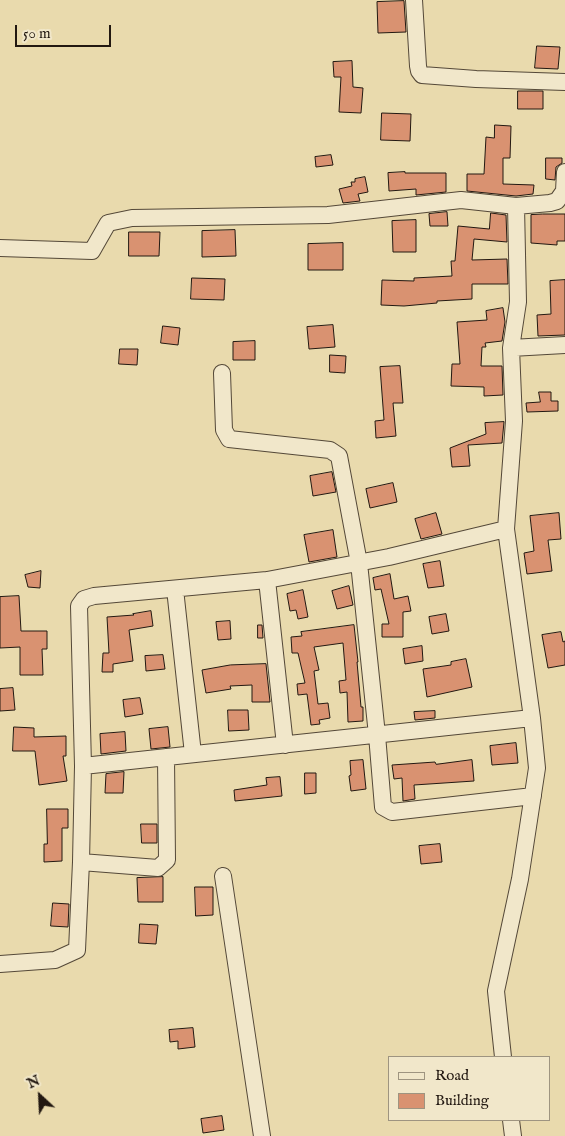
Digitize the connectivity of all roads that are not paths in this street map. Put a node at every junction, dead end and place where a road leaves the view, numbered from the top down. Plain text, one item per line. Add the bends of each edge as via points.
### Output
1 (414, 0) edge
2 (565, 82) edge
3 (565, 172) edge
4 (516, 206) junction
5 (0, 248) edge
6 (565, 345) edge
7 (511, 348) junction
8 (222, 373) dead end
9 (506, 529) junction
10 (358, 563) junction
11 (267, 580) junction
12 (175, 589) junction
13 (532, 718) junction
14 (377, 735) junction
15 (285, 745) junction
16 (193, 754) junction
17 (166, 757) junction
18 (83, 766) junction
19 (533, 796) junction
20 (81, 862) junction
21 (223, 876) dead end
22 (0, 964) edge
23 (504, 1056) edge
24 (511, 1121) edge
25 (262, 1136) edge
26 (513, 1136) edge

1 - 2 street via 418,66 422,76
3 - 4 street via 564,191 557,201
4 - 5 street via 461,200 328,215 132,218 108,223 92,251
4 - 7 street via 518,302
6 - 7 street
7 - 9 street via 514,421
8 - 10 street via 224,430 229,439 330,450 339,456
9 - 10 street
9 - 13 street
10 - 11 street
10 - 14 street
11 - 12 street
11 - 15 street
12 - 16 street
12 - 18 street via 94,596 84,599 79,606
13 - 14 street
13 - 19 street via 537,768
14 - 15 street
14 - 19 street via 384,807 392,812
15 - 16 street
16 - 17 street
17 - 18 street
17 - 20 street via 167,860 158,868
18 - 20 street
19 - 23 street via 520,879 496,991
20 - 22 street via 77,950 55,960
21 - 25 street
24 - 26 street

